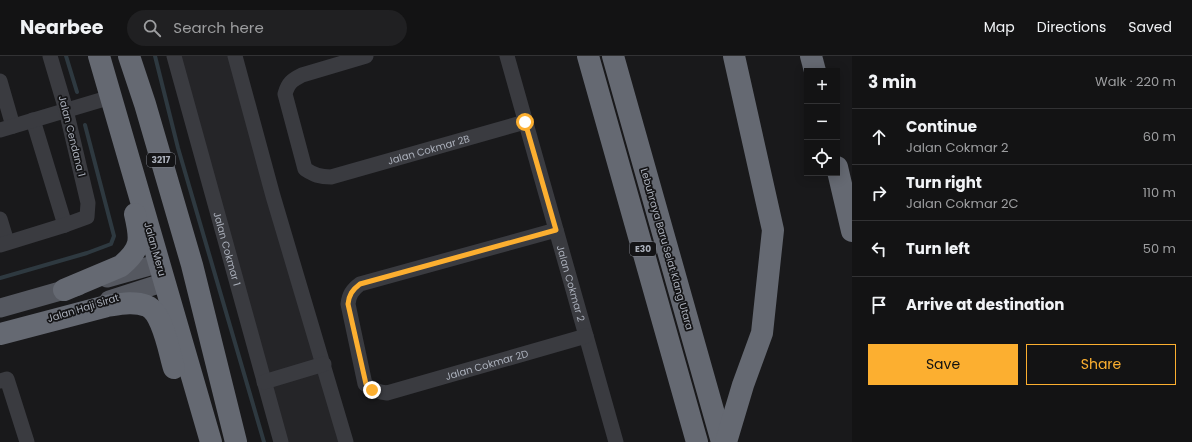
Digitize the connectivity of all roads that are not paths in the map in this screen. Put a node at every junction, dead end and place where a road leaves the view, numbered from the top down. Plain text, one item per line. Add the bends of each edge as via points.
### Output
1 (50, 56) edge
2 (99, 56) edge
3 (117, 56) edge
4 (129, 56) edge
5 (174, 56) edge
6 (235, 56) edge
7 (366, 56) edge
8 (507, 56) edge
9 (588, 56) edge
10 (613, 56) edge
11 (734, 56) edge
12 (812, 56) edge
13 (814, 68) edge
14 (0, 81) edge
15 (113, 106) junction
16 (66, 110) junction
17 (33, 120) junction
18 (525, 122) junction
19 (6, 128) edge
20 (839, 176) edge
21 (0, 219) edge
22 (65, 225) junction
23 (556, 230) junction
24 (852, 231) edge
25 (4, 244) edge
26 (166, 271) junction
27 (64, 290) junction
28 (0, 308) edge
29 (0, 334) edge
30 (586, 336) junction
31 (324, 364) junction
32 (0, 381) edge
33 (264, 382) junction
34 (27, 442) edge
35 (202, 442) edge
36 (211, 442) edge
37 (230, 442) edge
38 (236, 442) edge
39 (281, 442) edge
40 (346, 442) edge
41 (616, 442) edge
42 (698, 442) edge
43 (722, 442) edge
44 (726, 442) edge

1 - 16 street, Jalan Cendana 1
2 - 15 highway, Jalan Meru
3 - 26 highway via 174,249 174,259
4 - 38 highway, 3217 via 192,265
5 - 33 street, Jalan Cokmar 1
6 - 31 street via 273,196
7 - 18 street, Jalan Cokmar 2B via 302,75 287,86 286,94 305,169 313,174 331,177
8 - 18 street, Jalan Cokmar 2
9 - 42 highway, E30
10 - 43 highway, Lebuhraya Baru Selat Klang Utara / E30
11 - 44 highway via 773,230 762,334
12 - 13 highway
14 - 19 street
15 - 16 street
15 - 26 highway, Jalan Meru
15 - 27 highway via 121,165 140,236 136,250 121,266
16 - 17 street
16 - 22 street, Jalan Cendana 1 via 88,203 87,217
17 - 19 street
17 - 22 street
18 - 23 street, Jalan Cokmar 2
20 - 24 highway
21 - 25 street
22 - 25 street
23 - 30 street, Jalan Cokmar 2
23 - 30 street, Jalan Cokmar 2D via 360,284 352,290 348,304 366,384 372,390 387,393
26 - 27 main road
26 - 29 main road, Jalan Haji Sirat
26 - 36 highway, Jalan Meru
26 - 37 highway via 180,279 202,361
27 - 28 main road
29 - 35 highway via 123,303 148,306 159,320 187,407
30 - 41 street, Jalan Cokmar 2
31 - 33 street
31 - 40 street
32 - 34 street via 7,379
33 - 39 street, Jalan Cokmar 1

